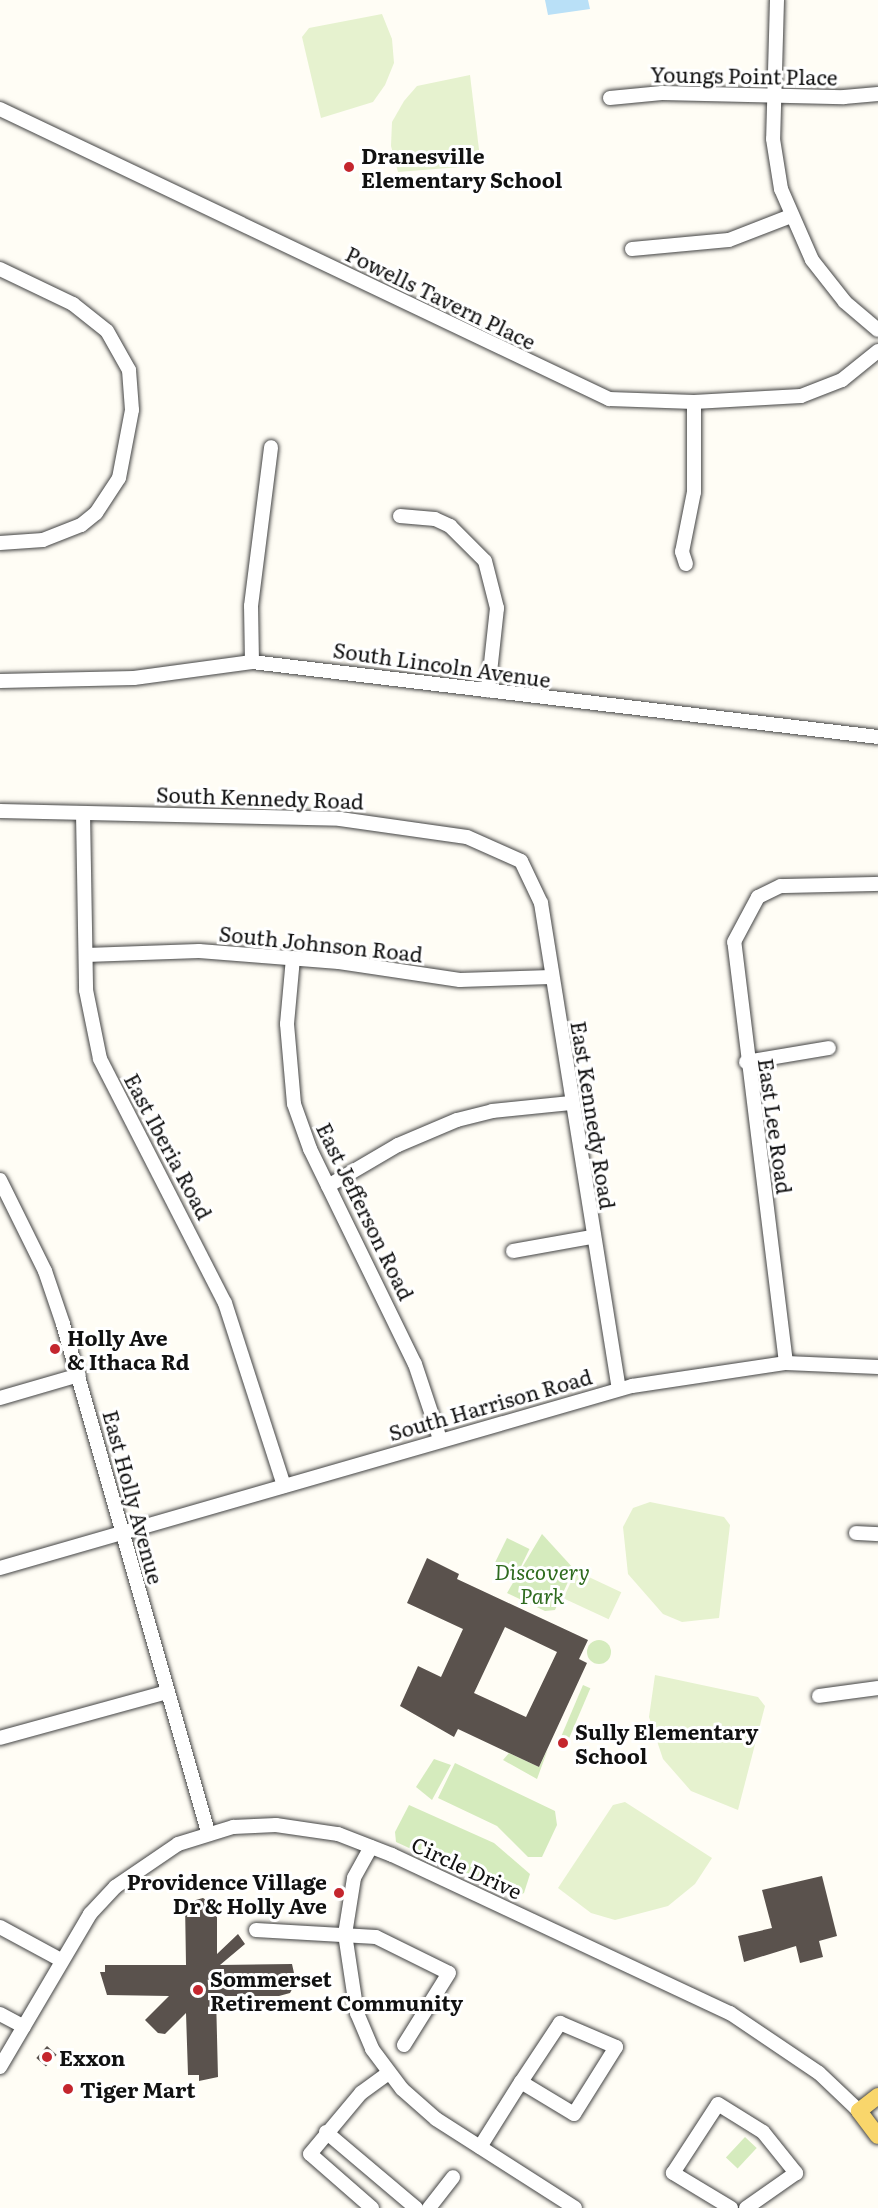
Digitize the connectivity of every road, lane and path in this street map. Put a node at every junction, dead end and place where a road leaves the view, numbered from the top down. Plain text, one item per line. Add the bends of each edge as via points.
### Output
1 (777, 0) edge
2 (878, 94) edge
3 (774, 97) junction
4 (610, 98) dead end
5 (0, 109) edge
6 (791, 216) junction
7 (632, 249) dead end
8 (1, 273) edge
9 (878, 330) edge
10 (878, 351) edge
11 (694, 402) junction
12 (270, 447) dead end
13 (400, 516) dead end
14 (0, 543) edge
15 (686, 564) dead end
16 (252, 662) junction
17 (0, 681) edge
18 (488, 691) junction
19 (878, 736) edge
20 (0, 812) edge
21 (83, 813) junction
22 (512, 856) joint
23 (878, 884) edge
24 (86, 955) junction
25 (293, 958) junction
26 (551, 977) junction
27 (830, 1048) dead end
28 (746, 1062) junction
29 (571, 1103) junction
30 (0, 1180) edge
31 (328, 1186) junction
32 (591, 1237) junction
33 (513, 1251) dead end
34 (786, 1363) junction
35 (878, 1367) edge
36 (79, 1375) junction
37 (619, 1389) junction
38 (0, 1398) edge
39 (440, 1439) junction
40 (284, 1486) junction
41 (121, 1533) junction
42 (856, 1533) dead end
43 (878, 1534) edge
44 (0, 1568) edge
45 (878, 1688) edge
46 (167, 1692) junction
47 (819, 1696) dead end
48 (0, 1738) edge
49 (208, 1832) junction
50 (371, 1847) junction
51 (0, 1927) edge
52 (256, 1930) dead end
53 (345, 1934) junction
54 (61, 1960) junction
55 (0, 2014) edge
56 (24, 2027) junction
57 (404, 2045) dead end
58 (0, 2067) edge
59 (389, 2073) junction
60 (521, 2082) junction
61 (878, 2096) edge
62 (859, 2111) junction
63 (326, 2132) junction
64 (878, 2136) edge
65 (480, 2147) junction
66 (453, 2177) dead end
67 (372, 2208) edge
68 (416, 2208) edge
69 (429, 2208) edge
70 (575, 2208) edge
71 (731, 2208) edge
72 (746, 2208) edge

1 - 3 street
2 - 3 street, Youngs Point Place
3 - 4 street, Youngs Point Place via 662,93
3 - 6 street via 776,165
5 - 11 street, Powells Tavern Place via 593,394 626,402
6 - 7 street via 729,240
6 - 9 street via 828,282
8 - 14 street via 73,304 107,331 129,370 132,410 120,478 96,513 81,525 43,540
10 - 11 street, Powells Tavern Place via 842,380 801,396
11 - 15 street via 694,492 682,544
12 - 16 street via 251,606
13 - 18 street via 450,526 485,561 497,608
16 - 17 street, South Lincoln Avenue via 134,678
16 - 18 street, South Lincoln Avenue
18 - 19 street, South Lincoln Avenue
20 - 21 street, South Kennedy Road
21 - 22 street, South Kennedy Road via 340,819 467,837
21 - 24 street, East Iberia Road
22 - 26 street, East Kennedy Road via 532,878 541,903
23 - 28 street, East Lee Road via 781,886 756,900 740,926 733,951
24 - 25 street, South Johnson Road via 199,951
24 - 40 street, East Iberia Road via 86,990 100,1059 225,1303
25 - 26 street, South Johnson Road via 460,980
25 - 31 street, East Jefferson Road via 287,1024 294,1104
26 - 29 street, East Kennedy Road
27 - 28 street
28 - 34 street, East Lee Road
29 - 31 street via 492,1111 457,1120 398,1145
29 - 32 street, East Kennedy Road
30 - 36 street, East Holly Avenue via 45,1271
31 - 39 street, East Jefferson Road via 415,1364
32 - 33 street
32 - 37 street, East Kennedy Road
34 - 35 street, South Harrison Road
34 - 37 street, South Harrison Road
36 - 38 street
36 - 41 street, East Holly Avenue
37 - 39 street, South Harrison Road
39 - 40 street, South Harrison Road
40 - 41 street, South Harrison Road
41 - 44 street, South Harrison Road
41 - 46 street, East Holly Avenue
42 - 43 street
45 - 47 street
46 - 48 street
46 - 49 street, East Holly Avenue
49 - 50 street, Circle Drive via 257,1825 297,1826
49 - 54 street, Circle Drive via 168,1849 130,1873 90,1914
50 - 53 street via 354,1878
50 - 62 street, Circle Drive via 730,2013 786,2047
51 - 54 street
52 - 53 street
53 - 57 street via 376,1936 449,1973
53 - 59 street via 357,2013
54 - 56 street
55 - 56 street
56 - 58 street
59 - 63 street via 361,2093
59 - 65 street via 430,2114
60 - 60 street via 560,2023 616,2047 574,2114
60 - 65 street
61 - 62 main road
62 - 64 main road
63 - 67 street via 310,2154
63 - 68 street
65 - 70 street
66 - 69 street
71 - 72 street via 673,2173 718,2104 763,2132 796,2173

